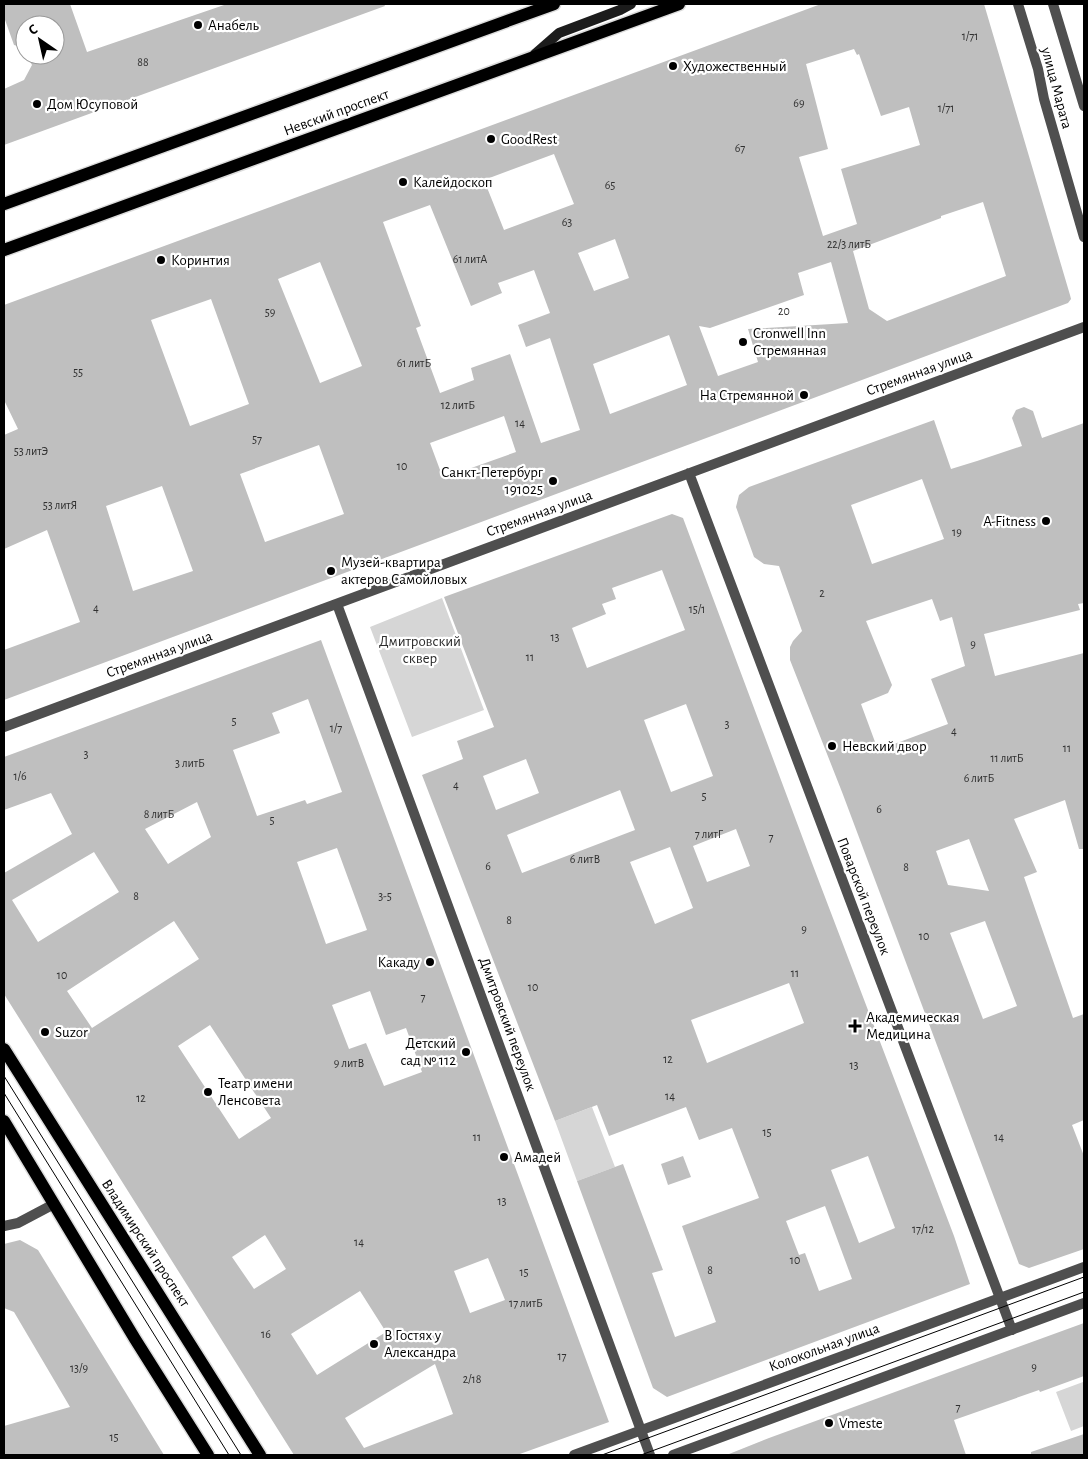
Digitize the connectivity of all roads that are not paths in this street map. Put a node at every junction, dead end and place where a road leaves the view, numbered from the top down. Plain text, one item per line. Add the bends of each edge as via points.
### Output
1 (554, 4) edge
2 (631, 4) edge
3 (679, 4) edge
4 (1018, 4) edge
5 (1054, 4) edge
6 (531, 58) junction
7 (1084, 106) edge
8 (4, 204) edge
9 (1084, 237) edge
10 (4, 250) edge
11 (1084, 326) edge
12 (689, 473) junction
13 (337, 604) junction
14 (4, 728) edge
15 (4, 1049) edge
16 (4, 1120) edge
17 (54, 1204) junction
18 (4, 1226) edge
19 (1084, 1267) edge
20 (1000, 1299) junction
21 (1084, 1303) edge
22 (1012, 1330) junction
23 (641, 1430) junction
24 (208, 1455) edge
25 (260, 1455) edge
26 (574, 1455) edge
27 (650, 1455) edge
28 (673, 1455) edge

1 - 8 main road, Невский проспект
2 - 6 main road via 560,33
3 - 6 main road, Невский проспект
4 - 9 street, улица Марата
5 - 7 street, улица Марата
6 - 10 main road, Невский проспект
11 - 12 street, Стремянная улица
12 - 13 street, Стремянная улица
12 - 20 street, Поварской переулок
13 - 14 street, Стремянная улица
13 - 23 street, Дмитровский переулок
15 - 25 main road, Владимирский проспект
16 - 17 main road
17 - 18 street via 18,1223
17 - 24 main road
19 - 20 street, Колокольная улица
20 - 22 street, Поварской переулок
20 - 23 street, Колокольная улица
21 - 22 street
22 - 28 street
23 - 26 street, Колокольная улица
23 - 27 street, Дмитровский переулок

